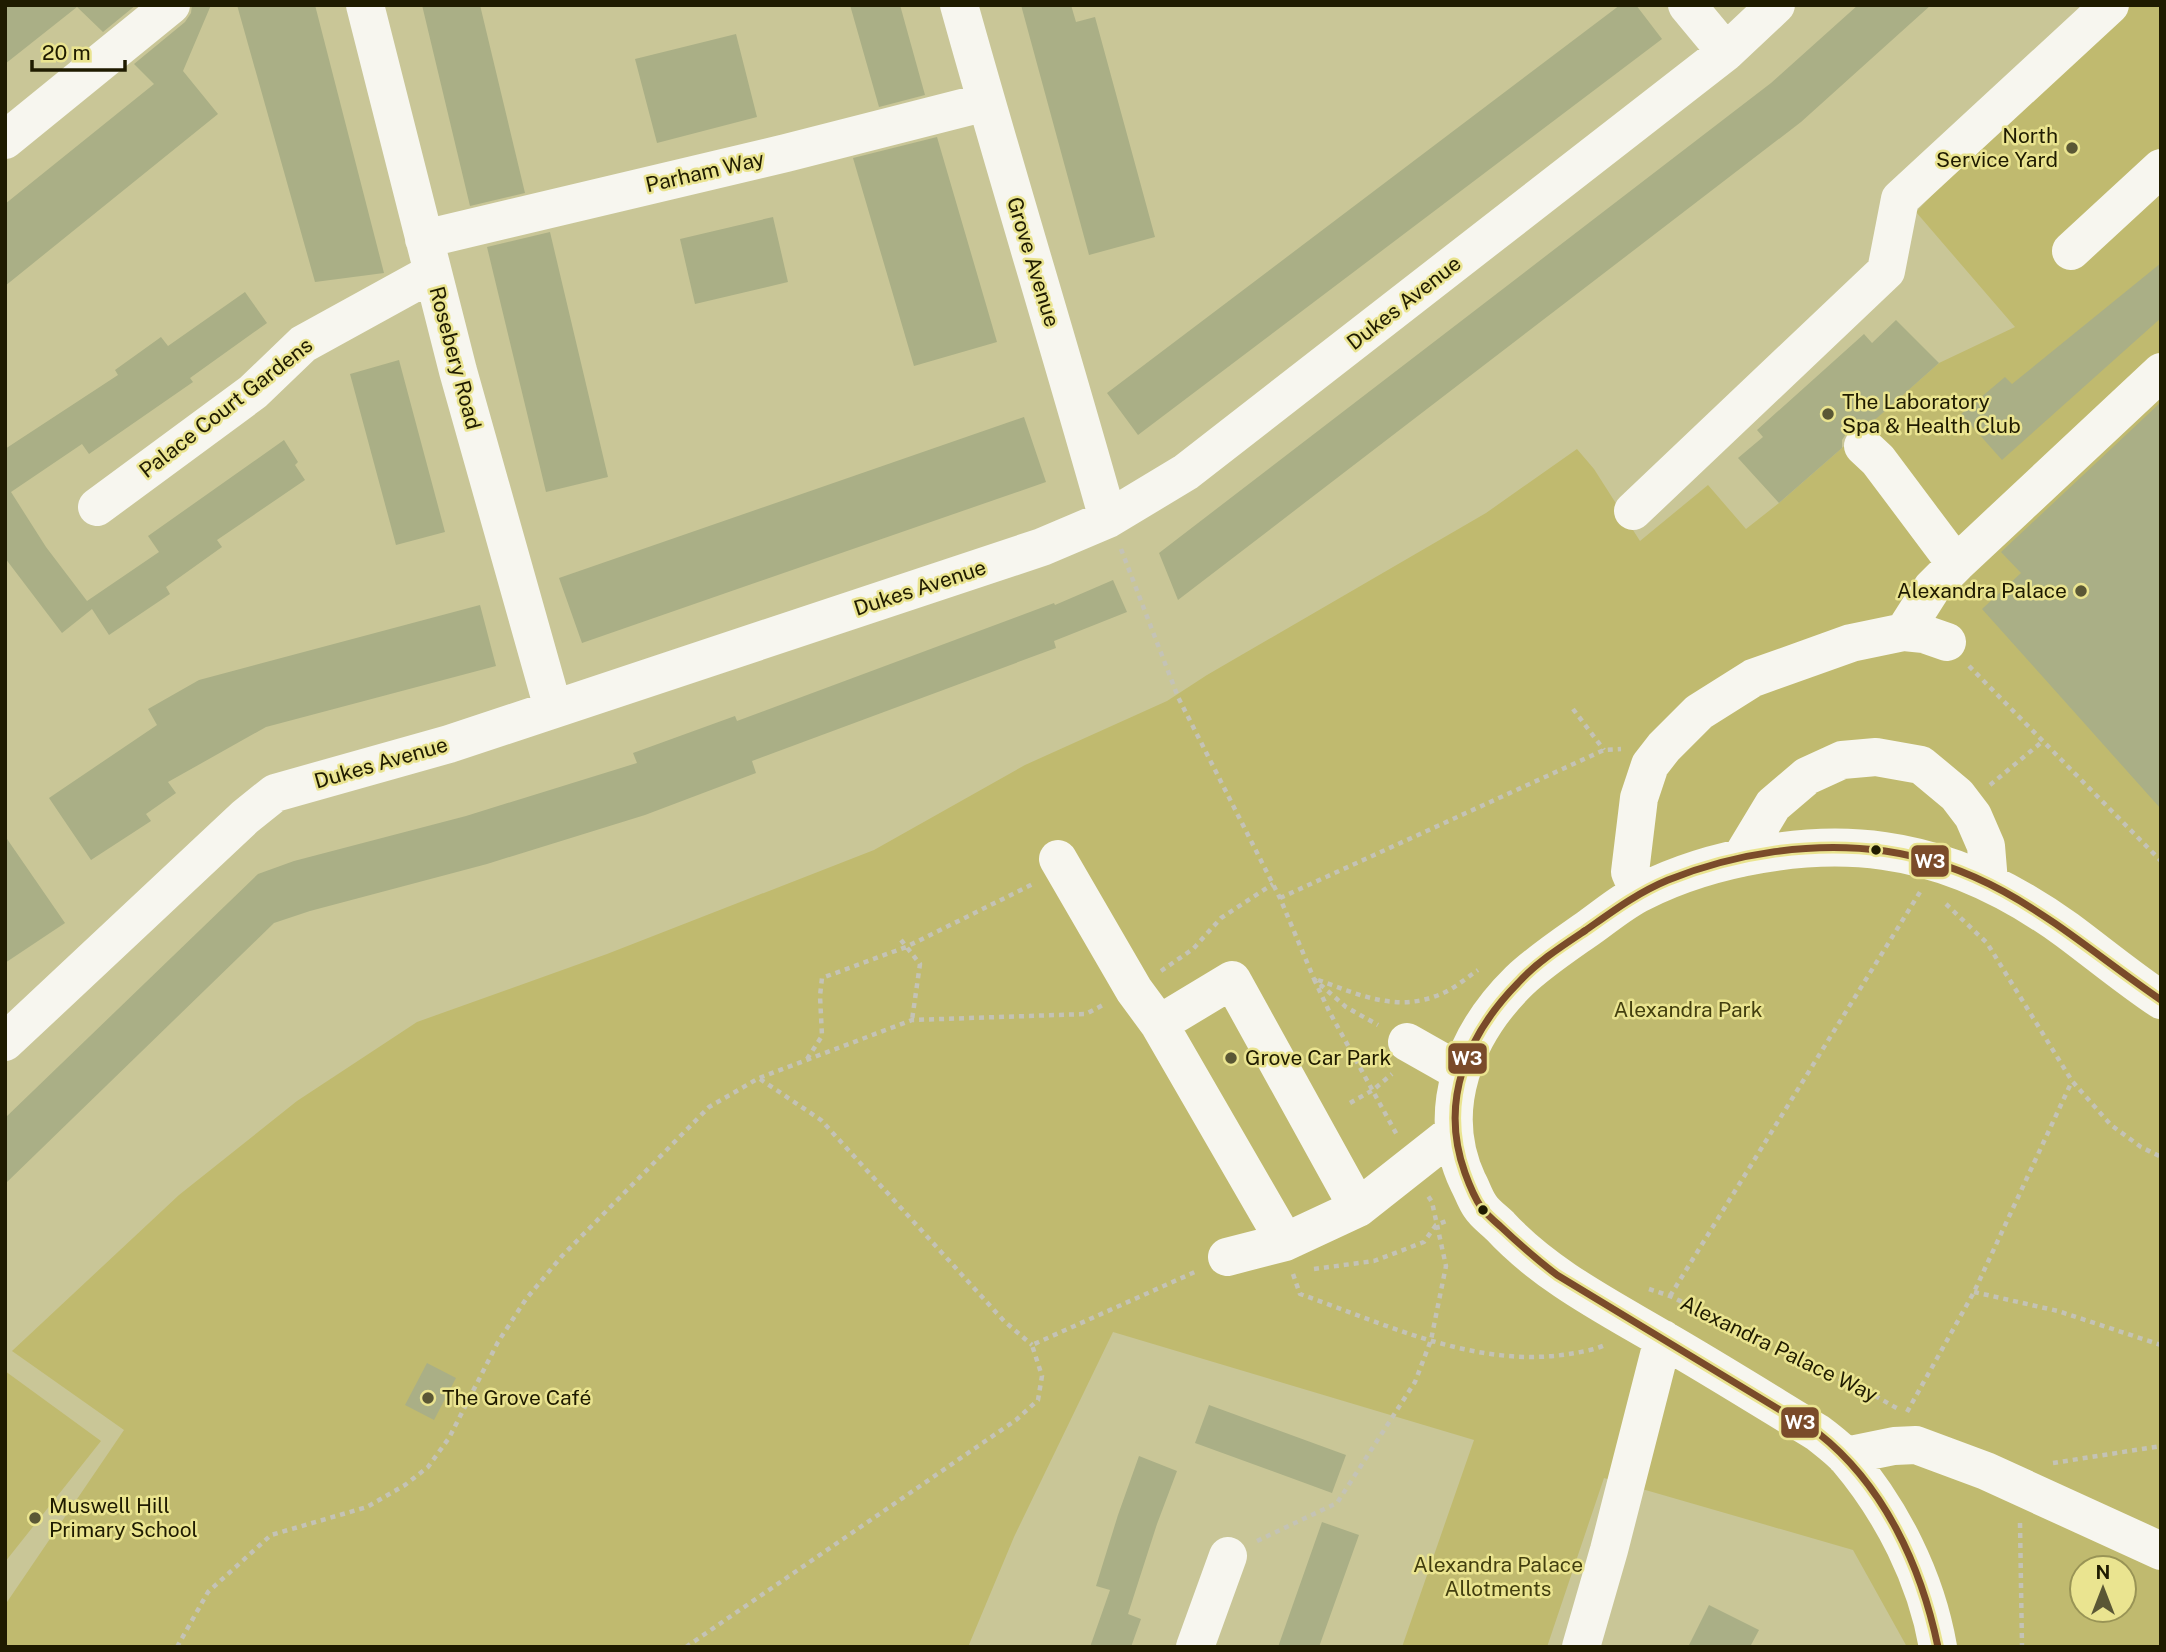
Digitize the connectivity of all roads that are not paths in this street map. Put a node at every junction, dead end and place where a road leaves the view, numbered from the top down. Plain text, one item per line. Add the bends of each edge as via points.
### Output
1 (171, 5) edge
2 (365, 5) edge
3 (959, 5) edge
4 (1687, 5) edge
5 (1776, 5) edge
6 (2110, 5) edge
7 (1726, 52) junction
8 (986, 102) junction
9 (5, 140) edge
10 (2161, 168) edge
11 (2071, 251) dead end
12 (428, 256) junction
13 (2161, 372) edge
14 (1863, 446) dead end
15 (97, 507) dead end
16 (1633, 511) dead end
17 (1108, 519) junction
18 (1956, 564) junction
19 (1905, 632) junction
20 (1947, 642) road end
21 (554, 708) junction
22 (1741, 858) junction
23 (1061, 864) road end
24 (1989, 882) junction
25 (1639, 893) junction
26 (2161, 1000) edge
27 (1159, 1024) junction
28 (5, 1042) edge
29 (1408, 1042) road end
30 (1460, 1072) junction
31 (1453, 1133) junction
32 (1358, 1208) junction
33 (1227, 1257) road end
34 (1288, 1257) junction
35 (1663, 1339) junction
36 (1845, 1456) junction
37 (2161, 1551) edge
38 (1228, 1556) road end
39 (1195, 1647) edge
40 (1581, 1647) edge
41 (1938, 1647) edge

1 - 9 street
2 - 12 street, Rosebery Road
3 - 8 street, Grove Avenue
4 - 7 street
5 - 7 street, Dukes Avenue
6 - 16 street via 1900,199 1885,271
7 - 17 street, Dukes Avenue via 1186,472
8 - 12 street, Parham Way via 786,153
8 - 17 street, Grove Avenue
10 - 11 street
12 - 15 street, Palace Court Gardens via 303,344 253,392
12 - 21 street, Rosebery Road
13 - 18 street
14 - 18 street
17 - 21 street, Dukes Avenue via 951,579
18 - 19 street via 1932,588
19 - 20 street
19 - 25 street via 1852,643 1753,678 1699,712 1650,765 1639,798 1630,872
21 - 28 street, Dukes Avenue via 449,744 275,793
22 - 24 street, Alexandra Palace Way via 1832,847 1886,851 1933,874
22 - 24 street via 1773,805 1807,776 1843,760 1876,757 1922,765 1957,796 1973,816 1986,846
22 - 25 street, Alexandra Palace Way
23 - 27 street via 1134,990
24 - 26 street, Alexandra Palace Way via 2064,928
25 - 30 street, Alexandra Palace Way via 1520,979 1475,1039
27 - 32 street via 1231,980
27 - 34 street
29 - 30 street
30 - 31 street, Alexandra Palace Way via 1453,1102
31 - 32 street
31 - 35 street, Alexandra Palace Way via 1463,1170 1481,1207 1509,1237 1548,1268
32 - 34 street
33 - 34 street
35 - 36 street, Alexandra Palace Way via 1818,1433
35 - 40 street
36 - 37 street via 1916,1445 1986,1471 2032,1476
36 - 41 street, Alexandra Palace Way via 1877,1498 1909,1555 1932,1616
38 - 39 street

